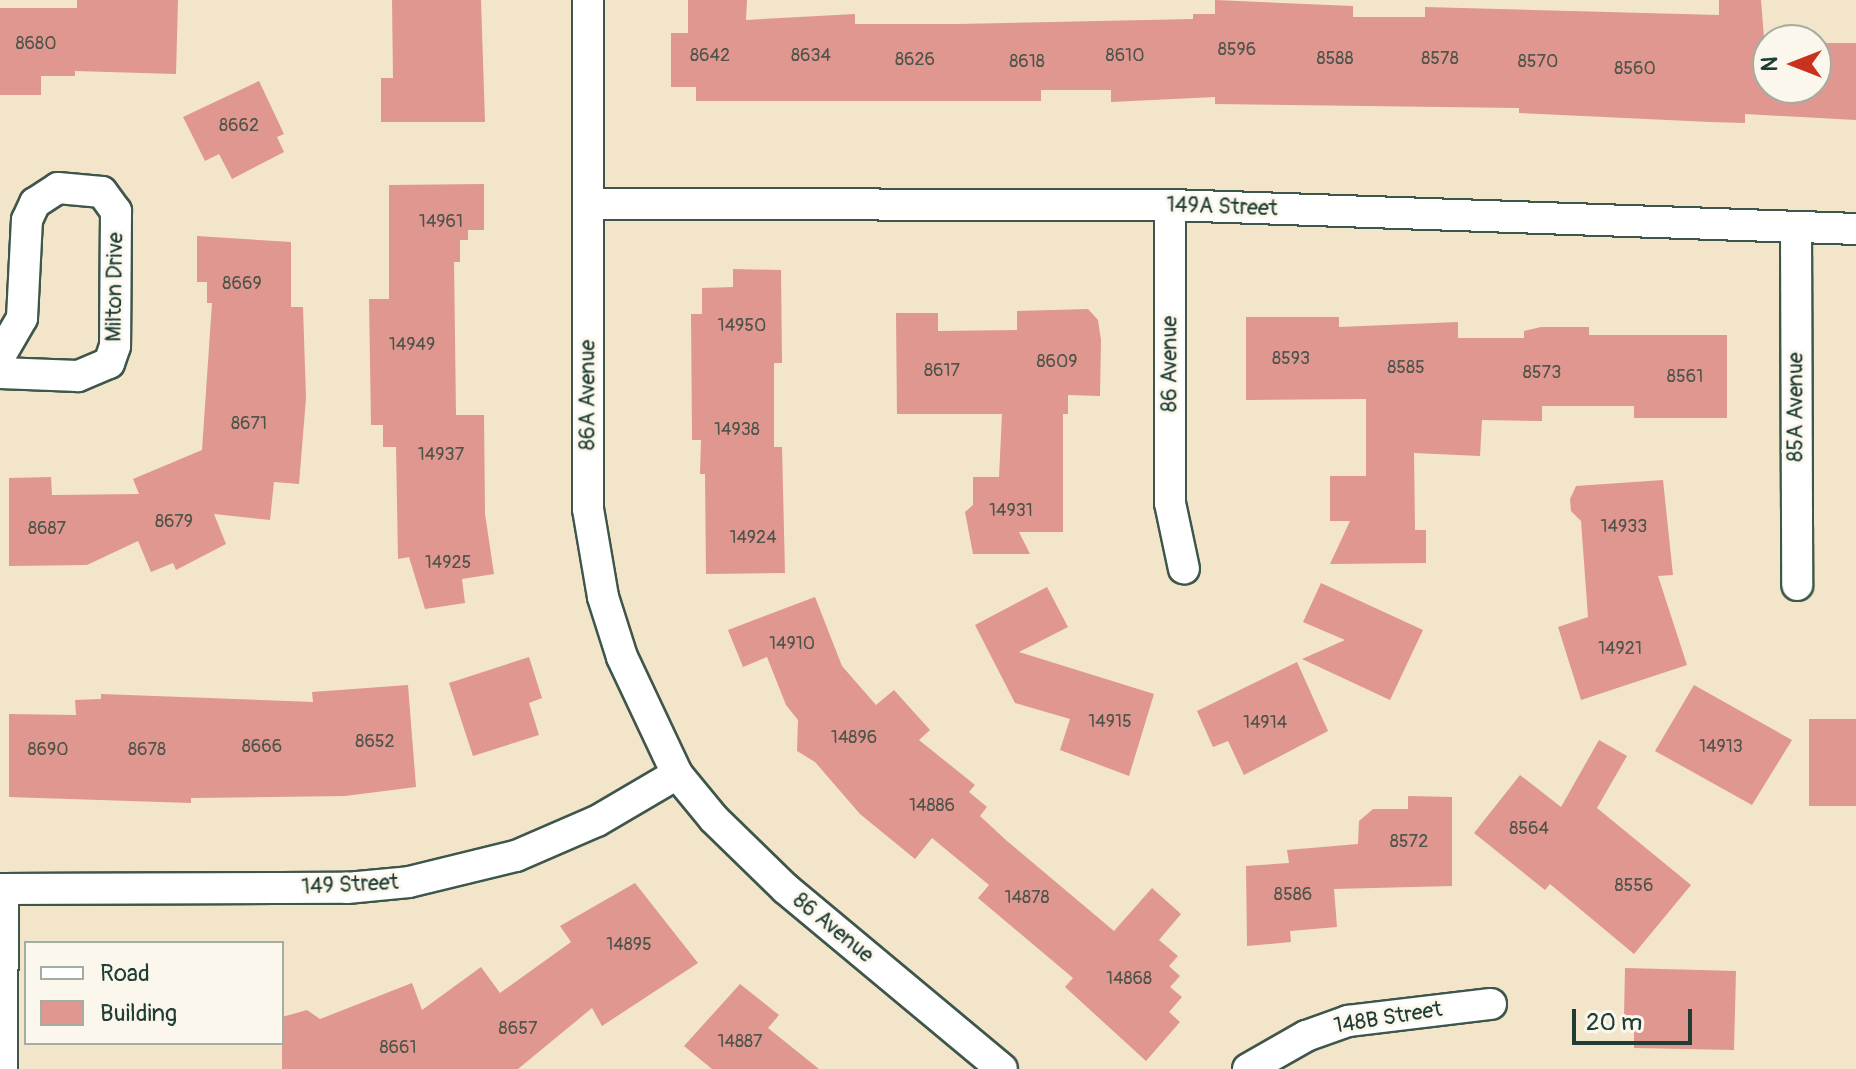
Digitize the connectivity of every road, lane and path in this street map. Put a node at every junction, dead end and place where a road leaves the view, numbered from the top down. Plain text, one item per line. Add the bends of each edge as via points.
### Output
1 (588, 0) edge
2 (589, 204) junction
3 (1170, 205) junction
4 (1796, 229) junction
5 (1856, 229) edge
6 (0, 356) edge
7 (0, 373) edge
8 (1184, 569) dead end
9 (1797, 585) dead end
10 (677, 774) junction
11 (1, 889) edge
12 (1491, 1004) dead end
13 (2, 1069) edge
14 (1002, 1069) edge
15 (1248, 1069) edge

1 - 2 street, 86A Avenue
2 - 3 street, 149A Street
2 - 10 street, 86A Avenue via 589,530 615,637
3 - 4 street, 149A Street
3 - 8 street, 86 Avenue via 1170,503
4 - 5 street, 149A Street
4 - 9 street, 85A Avenue
6 - 7 street, Milton Drive via 22,318 27,220 35,203 58,188 102,192 116,211 115,346 109,363 78,376
10 - 11 street, 149 Street via 597,821 516,856 409,882 347,888
10 - 14 street, 86 Avenue via 761,867
11 - 13 street
12 - 15 street, 148B Street via 1348,1021 1306,1036

